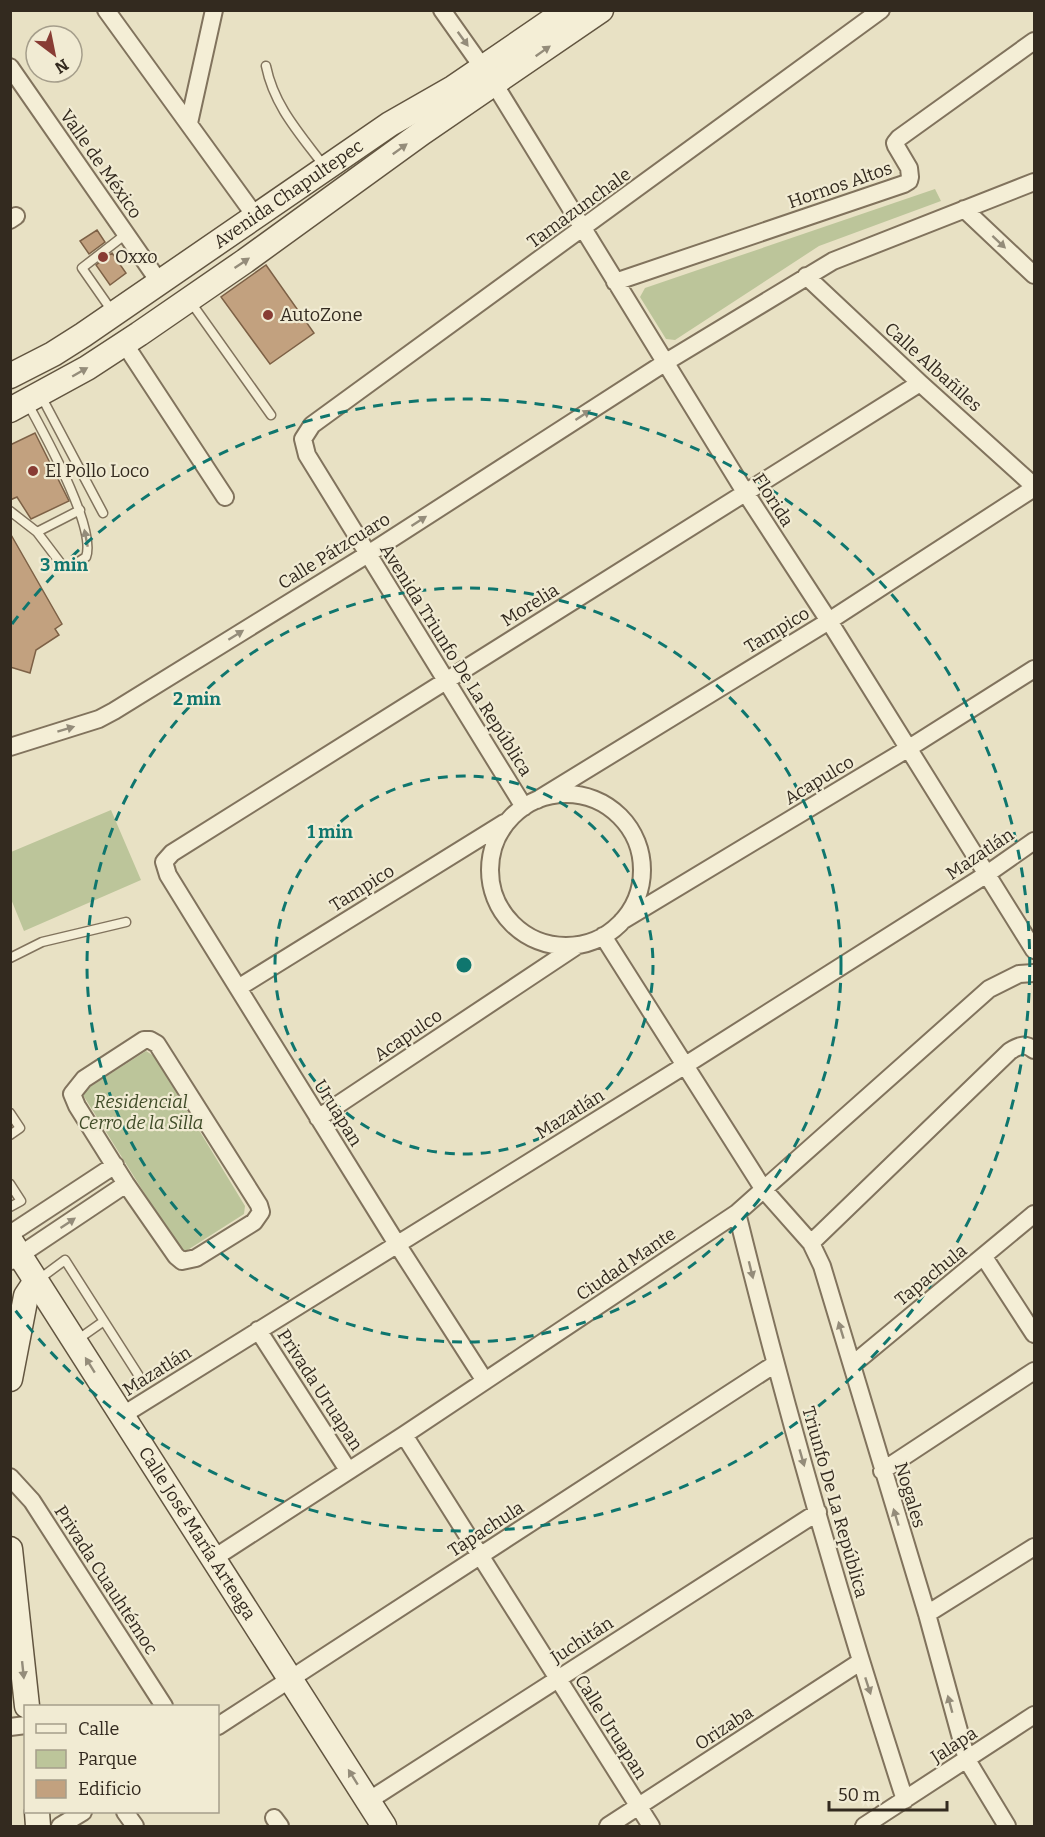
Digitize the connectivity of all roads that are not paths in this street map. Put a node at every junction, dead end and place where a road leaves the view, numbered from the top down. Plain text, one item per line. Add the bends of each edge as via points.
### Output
1 (106, 10) edge
2 (214, 10) edge
3 (442, 10) edge
4 (881, 10) edge
5 (583, 13) edge
6 (1035, 41) edge
7 (266, 66) dead end
8 (10, 67) edge
9 (489, 76) junction
10 (189, 123) junction
11 (326, 168) junction
12 (1035, 182) edge
13 (964, 208) junction
14 (256, 217) junction
15 (582, 230) junction
16 (126, 234) junction
17 (1035, 275) edge
18 (806, 276) junction
19 (615, 282) junction
20 (160, 283) junction
21 (188, 298) junction
22 (114, 314) junction
23 (83, 335) junction
24 (115, 350) junction
25 (666, 362) junction
26 (10, 376) edge
27 (920, 383) junction
28 (26, 402) edge
29 (271, 416) dead end
30 (303, 439) joint
31 (1035, 487) edge
32 (745, 492) junction
33 (225, 497) dead end
34 (80, 510) junction
35 (10, 511) edge
36 (103, 513) dead end
37 (37, 532) junction
38 (368, 554) junction
39 (829, 621) junction
40 (1035, 669) edge
41 (447, 681) junction
42 (10, 747) edge
43 (909, 748) junction
44 (530, 804) junction
45 (508, 821) junction
46 (1035, 841) edge
47 (164, 862) joint
48 (987, 874) junction
49 (622, 921) junction
50 (126, 922) dead end
51 (603, 936) junction
52 (579, 945) junction
53 (1035, 950) edge
54 (10, 958) edge
55 (1035, 973) edge
56 (238, 988) junction
57 (1035, 1050) edge
58 (684, 1066) junction
59 (10, 1113) edge
60 (318, 1118) junction
61 (10, 1135) edge
62 (115, 1165) junction
63 (10, 1184) edge
64 (126, 1184) junction
65 (764, 1190) junction
66 (10, 1207) edge
67 (737, 1213) junction
68 (1035, 1214) edge
69 (811, 1243) junction
70 (396, 1244) junction
71 (13, 1248) edge
72 (984, 1257) junction
73 (24, 1290) edge
74 (104, 1321) junction
75 (258, 1330) junction
76 (1035, 1334) edge
77 (75, 1341) junction
78 (775, 1364) junction
79 (852, 1365) junction
80 (1035, 1371) edge
81 (139, 1376) dead end
82 (10, 1379) edge
83 (484, 1381) junction
84 (123, 1416) junction
85 (404, 1435) junction
86 (348, 1470) junction
87 (882, 1471) junction
88 (10, 1477) edge
89 (818, 1512) junction
90 (1035, 1547) edge
91 (10, 1549) edge
92 (481, 1556) junction
93 (214, 1558) junction
94 (927, 1614) junction
95 (861, 1662) junction
96 (290, 1679) junction
97 (558, 1679) junction
98 (27, 1705) edge
99 (163, 1705) edge
100 (1035, 1715) edge
101 (219, 1725) edge
102 (967, 1760) junction
103 (905, 1800) junction
104 (368, 1801) junction
105 (638, 1807) junction
106 (81, 1813) edge
107 (126, 1813) edge
108 (60, 1827) edge
109 (135, 1827) edge
110 (384, 1827) edge
111 (608, 1827) edge
112 (651, 1827) edge
113 (864, 1827) edge
114 (1007, 1827) edge

1 - 10 street
2 - 10 street
3 -> 9 street, Florida
4 - 15 street, Tamazunchale
5 - 9 main road
6 - 19 street, Hornos Altos via 899,138 895,143 910,172 909,181 904,184
7 - 11 lane via 281,109
8 - 16 street, Valle de México
9 - 11 main road, Avenida Chapultepec via 453,88 390,124
9 - 15 street, Florida
21 -> 9 main road, Avenida Chapultepec via 423,132
10 - 14 street
11 - 14 main road, Avenida Chapultepec
12 - 13 street
13 -> 17 street
13 - 18 street via 833,261
14 - 20 main road, Avenida Chapultepec
15 - 19 street, Florida
15 - 30 street, Tamazunchale via 312,425
16 - 20 street, Valle de México
16 - 22 lane via 82,268
18 - 25 street
18 - 27 street, Calle Albañiles
19 - 25 street, Florida
20 - 22 main road, Avenida Chapultepec
20 - 24 main road via 125,321
21 - 24 main road, Avenida Chapultepec
21 - 29 lane
22 - 23 main road, Avenida Chapultepec
23 - 24 main road via 98,338
23 - 26 main road, Avenida Chapultepec
28 -> 24 main road, Avenida Chapultepec
24 - 33 street
25 - 32 street, Florida
38 -> 25 street, Calle Pátzcuaro
27 - 31 street, Calle Albañiles
27 - 32 street, Morelia
28 - 34 lane
28 - 36 lane
30 - 38 street, Avenida Triunfo De La República via 307,455
31 - 39 street, Tampico
32 - 39 street, Florida
32 - 41 street, Morelia
34 - 37 lane
37 -> 34 lane via 62,565 72,566 87,553
35 - 37 lane
38 - 41 street, Avenida Triunfo De La República
42 -> 38 street, Calle Pátzcuaro via 99,719
39 - 43 street, Florida
39 - 44 street, Tampico
40 - 43 street, Acapulco
41 - 44 street, Avenida Triunfo De La República
41 - 47 street, Morelia via 172,853
43 - 48 street, Florida
43 - 49 street, Acapulco
44 - 45 street
44 - 49 street via 556,795 577,795 614,811 628,826 638,844 642,864 634,904
45 - 52 street via 495,841 490,864 491,887 500,908 514,926 533,939 556,946
45 - 56 street, Tampico
46 - 48 street, Mazatlán
47 - 56 street, Uruapan via 168,876
48 - 53 street, Florida
48 - 58 street, Mazatlán
49 - 51 street
50 - 54 lane via 42,942
51 - 52 street
51 - 58 street
52 - 60 street, Acapulco
55 - 65 street, Ciudad Mante via 1019,975 989,989
56 - 60 street, Uruapan
57 - 69 street via 1022,1045 1010,1051
58 - 65 street
58 - 70 street, Mazatlán
59 - 61 lane via 20,1128
60 - 70 street, Uruapan
62 - 64 street
62 - 64 street via 72,1094 84,1079 150,1040 157,1044 261,1212 254,1222 196,1258 182,1261
62 - 71 street
63 - 66 lane via 21,1201
71 -> 64 street
65 - 67 street, Ciudad Mante
65 - 69 street, Nogales
67 -> 78 street, Triunfo De La República
67 - 83 street, Ciudad Mante
68 - 72 street, Tapachula
79 -> 69 street, Nogales via 822,1266
70 - 75 street, Mazatlán
70 - 83 street, Uruapan
71 - 73 main road, Calle José María Arteaga
72 - 76 street
72 - 79 street, Tapachula
73 - 74 lane via 65,1260
73 - 77 main road, Calle José María Arteaga
73 - 82 main road
74 - 77 lane
74 - 81 lane
75 - 84 street, Mazatlán
75 - 86 street, Privada Uruapan
84 -> 77 main road, Calle José María Arteaga
78 -> 89 street, Triunfo De La República
78 - 92 street, Tapachula
79 - 87 street, Nogales
80 - 87 street
83 - 85 street, Ciudad Mante
84 - 93 main road, Calle José María Arteaga
85 - 86 street, Ciudad Mante
85 - 92 street, Calle Uruapan
86 - 93 street, Ciudad Mante
94 -> 87 street, Nogales
88 - 99 street, Privada Cuauhtémoc via 32,1501
89 - 95 street, Triunfo De La República
89 - 97 street, Juchitán
90 - 94 street
91 -> 98 main road
92 - 96 street, Tapachula
92 - 97 street, Calle Uruapan
93 - 96 main road, Calle José María Arteaga
102 -> 94 street, Nogales
95 -> 103 street, Triunfo De La República
95 - 105 street, Orizaba
96 - 101 street, Tapachula
104 -> 96 main road, Calle José María Arteaga
97 - 104 street, Juchitán
97 - 105 street, Calle Uruapan
100 - 102 street, Jalapa
102 - 103 street, Jalapa
102 - 114 street, Nogales
103 - 113 street, Jalapa
104 - 110 main road, Calle José María Arteaga
105 - 111 street, Orizaba
105 - 112 street, Calle Uruapan
106 - 108 street
107 - 109 street

